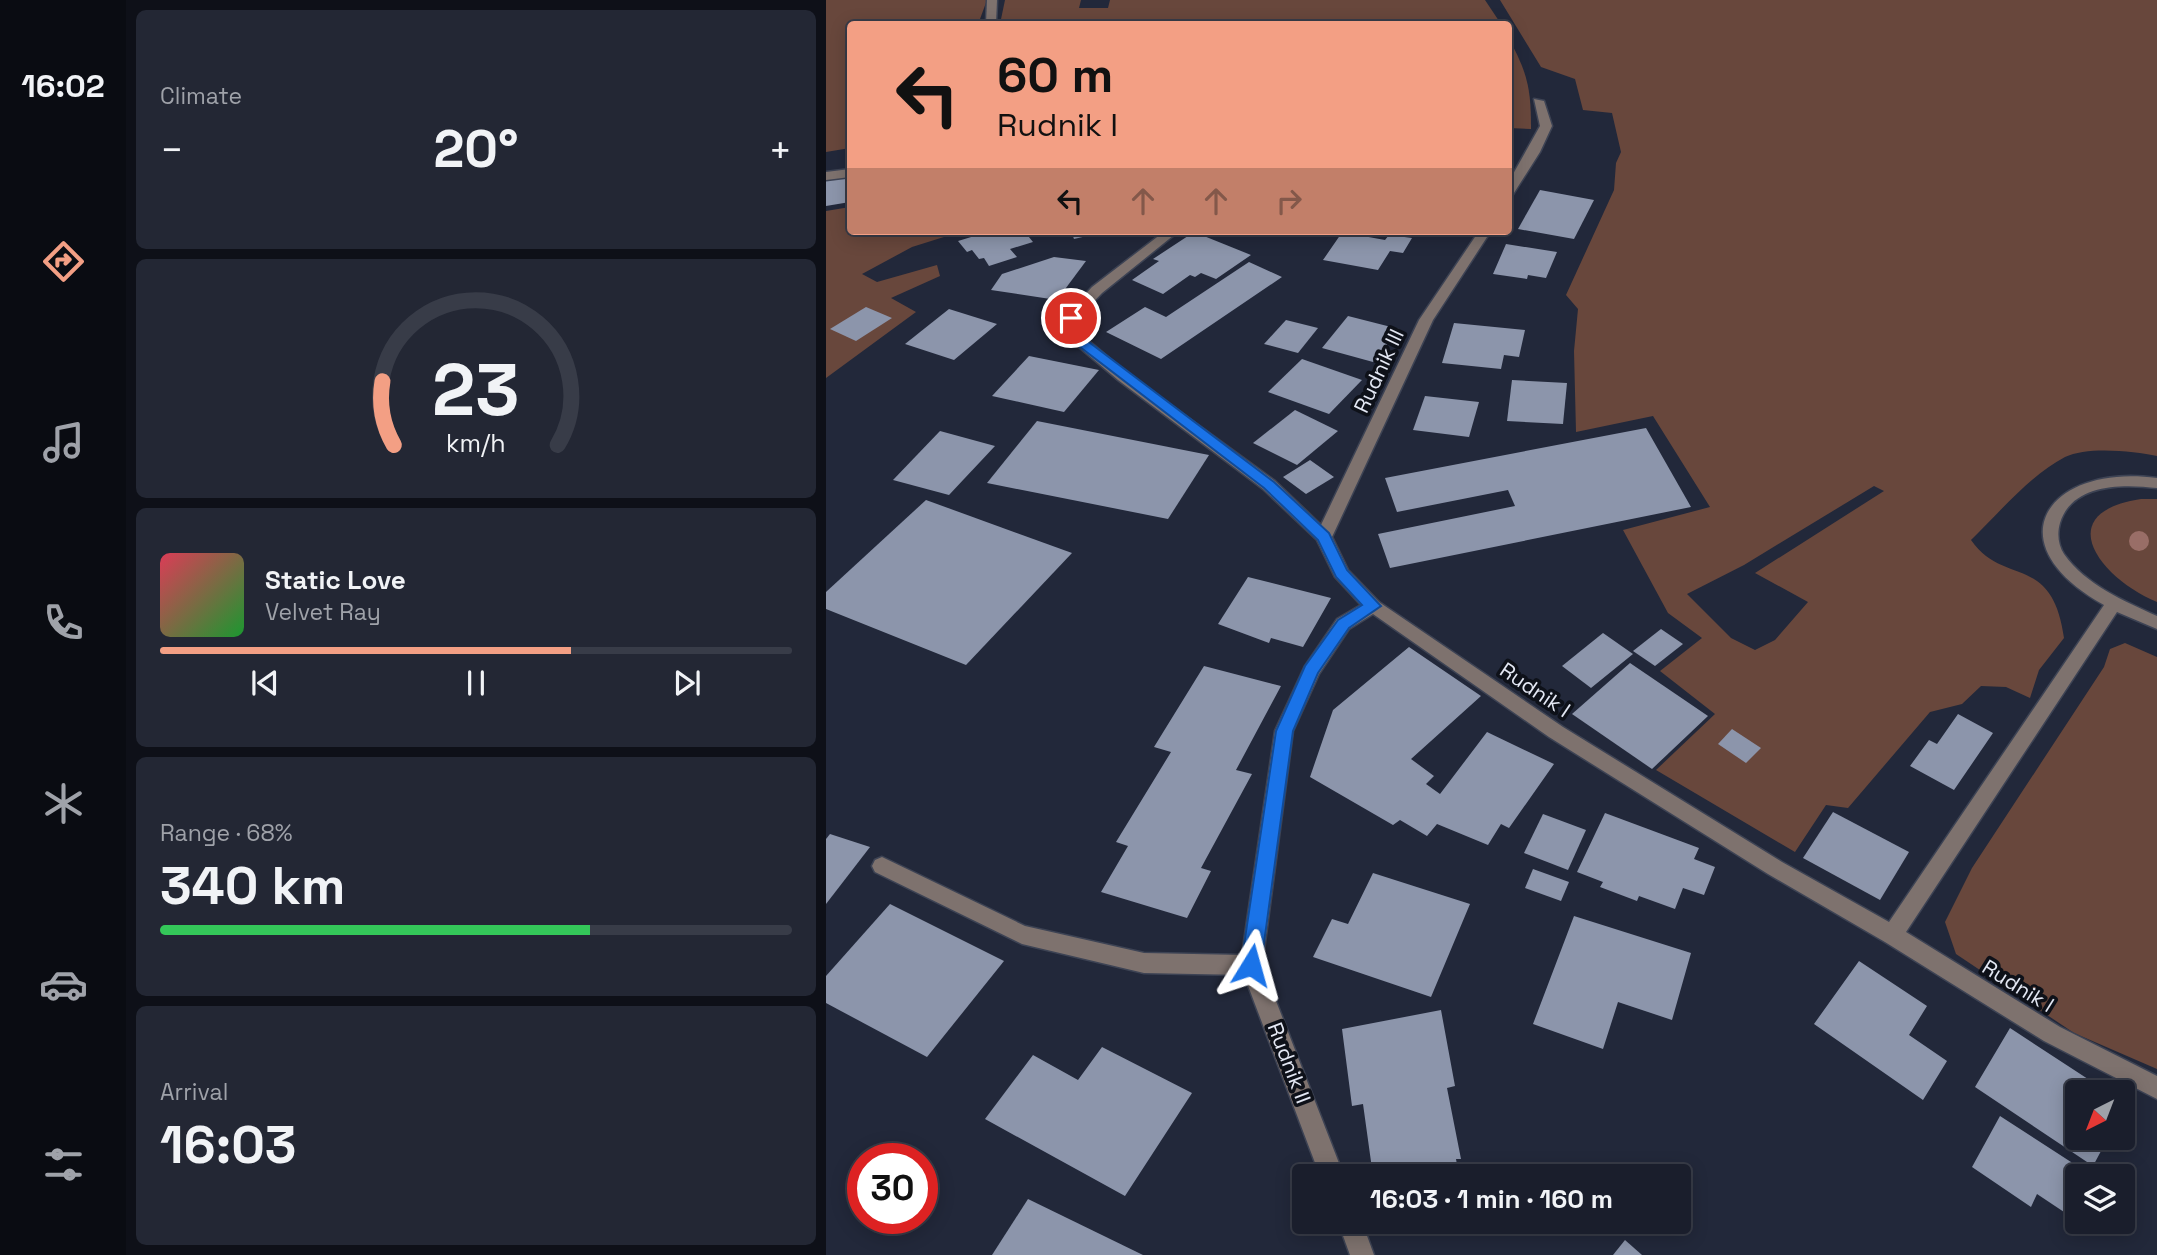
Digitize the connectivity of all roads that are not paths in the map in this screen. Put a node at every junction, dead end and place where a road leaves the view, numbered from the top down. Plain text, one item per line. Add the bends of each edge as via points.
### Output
1 (992, 0) edge
2 (991, 21) edge
3 (1538, 101) dead end
4 (847, 173) edge
5 (826, 176) edge
6 (1512, 187) edge
7 (1169, 235) edge
8 (1482, 235) edge
9 (2157, 482) edge
10 (1324, 537) junction
11 (2114, 603) junction
12 (1373, 606) junction
13 (2157, 623) edge
14 (882, 866) dead end
15 (1892, 934) junction
16 (1251, 965) junction
17 (2157, 1088) edge
18 (1327, 1164) edge
19 (1354, 1234) edge
20 (1362, 1255) edge

1 - 2 street
3 - 6 street via 1546,126
4 - 5 street
7 - 10 street, Rudnik I via 1097,290 1071,318 1084,344 1269,485
8 - 10 street, Rudnik III via 1426,320
9 - 11 street via 2113,481 2084,488 2064,501 2051,521 2051,546 2058,558 2082,583
10 - 12 street, Rudnik I via 1341,573
11 - 13 street
11 - 15 street
12 - 15 street, Rudnik I via 1556,732 1775,868
12 - 16 street, Rudnik II via 1343,624 1311,671 1284,731
14 - 16 street via 1022,934 1144,963
15 - 17 street, Rudnik I via 2052,1034
16 - 18 street, Rudnik II
19 - 20 street

